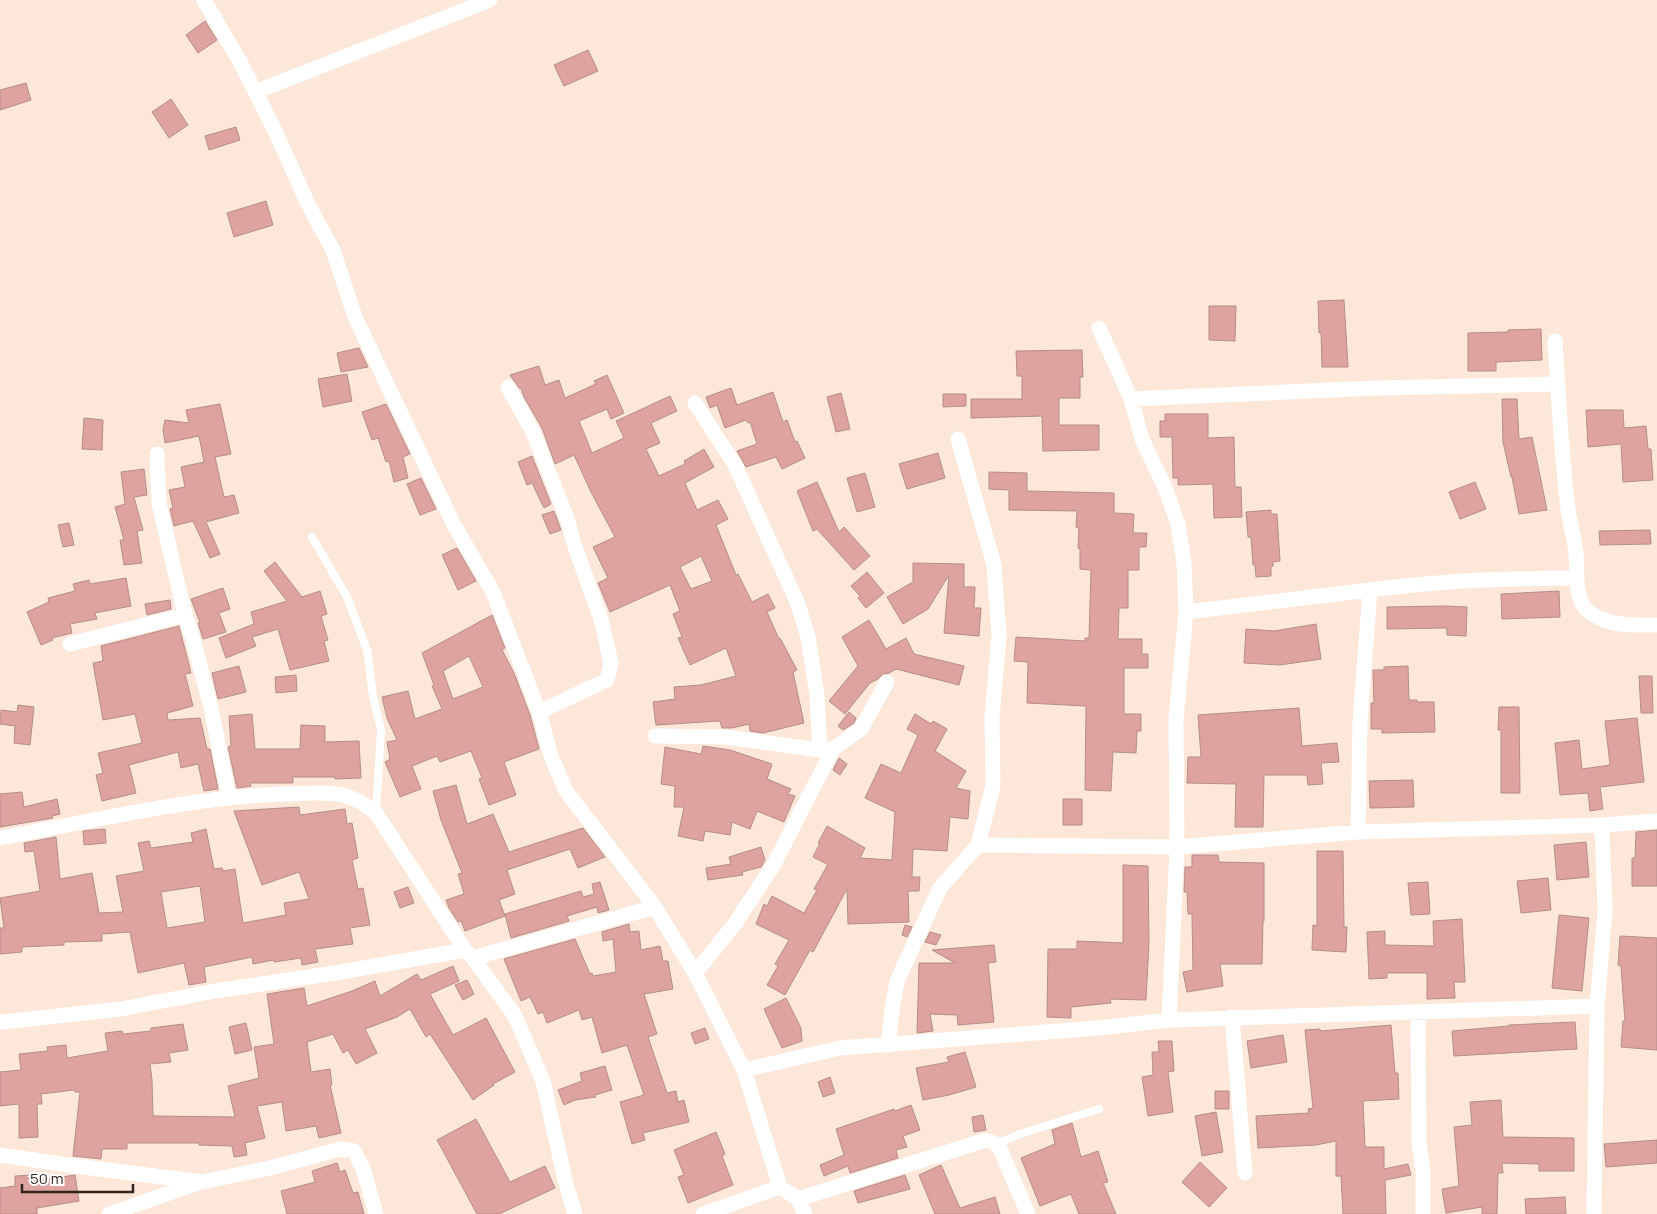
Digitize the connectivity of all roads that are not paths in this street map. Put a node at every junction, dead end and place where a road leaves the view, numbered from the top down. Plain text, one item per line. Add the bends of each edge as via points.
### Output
1 (204, 0) edge
2 (490, 0) edge
3 (255, 92) junction
4 (1099, 328) dead end
5 (1555, 341) dead end
6 (1558, 384) junction
7 (508, 386) dead end
8 (1132, 400) junction
9 (695, 403) dead end
10 (958, 439) dead end
11 (158, 454) dead end
12 (312, 537) dead end
13 (1576, 578) junction
14 (1370, 590) junction
15 (1186, 612) junction
16 (185, 615) junction
17 (1657, 625) edge
18 (70, 644) dead end
19 (887, 682) dead end
20 (539, 712) junction
21 (655, 736) dead end
22 (826, 750) junction
23 (229, 798) junction
24 (376, 813) junction
25 (1657, 821) edge
26 (1602, 825) junction
27 (1358, 832) junction
28 (0, 838) edge
29 (978, 845) junction
30 (1177, 847) junction
31 (655, 907) junction
32 (469, 954) junction
33 (695, 973) junction
34 (1597, 1006) junction
35 (1418, 1013) junction
36 (1232, 1017) junction
37 (1169, 1020) junction
38 (3, 1022) dead end
39 (888, 1045) junction
40 (744, 1070) junction
41 (1099, 1109) dead end
42 (997, 1144) junction
43 (0, 1155) edge
44 (1245, 1173) dead end
45 (202, 1182) junction
46 (780, 1187) junction
47 (798, 1199) junction
48 (109, 1214) edge
49 (376, 1214) edge
50 (575, 1214) edge
51 (703, 1214) edge
52 (805, 1214) edge
53 (1028, 1214) edge
54 (1422, 1214) edge
55 (1594, 1214) edge

1 - 3 street
2 - 3 street
3 - 20 street via 332,250 355,317 454,525 493,592
4 - 8 street
5 - 6 street
6 - 8 street via 1376,388
6 - 13 street
7 - 20 street via 533,432 568,521 601,619 611,663 607,680
8 - 15 street via 1142,439 1178,524
9 - 22 street via 735,465 798,604 808,637
10 - 29 street via 994,565 999,635 992,718 993,786
11 - 16 street via 159,503
12 - 24 lane via 347,597 368,650 381,730
13 - 14 street via 1512,578
13 - 17 street via 1580,600 1587,610 1611,623
14 - 15 street
14 - 27 street via 1360,721
15 - 30 street via 1176,719
16 - 18 street
16 - 23 street via 211,708
19 - 22 street via 861,729
20 - 31 street via 550,756 566,790
21 - 22 street via 726,737
22 - 33 street via 773,866 734,925
23 - 24 street via 328,792 361,802
23 - 28 street
24 - 32 street
25 - 26 street
26 - 27 street
26 - 34 street via 1605,911
27 - 30 street
29 - 30 street
29 - 39 street via 940,888 897,981
30 - 37 street
31 - 32 street
31 - 33 street
32 - 38 street via 215,991 121,1009
32 - 50 street via 515,1016 543,1081
33 - 40 street
34 - 35 street
34 - 55 street
35 - 36 street
35 - 54 street
36 - 37 street
36 - 44 street
37 - 39 street
39 - 40 street via 840,1048
40 - 46 street
41 - 42 lane
42 - 47 street via 982,1140
42 - 53 street
43 - 45 street
45 - 48 street
45 - 49 street via 340,1149 354,1151 363,1168
46 - 47 street
46 - 51 street
47 - 52 street

